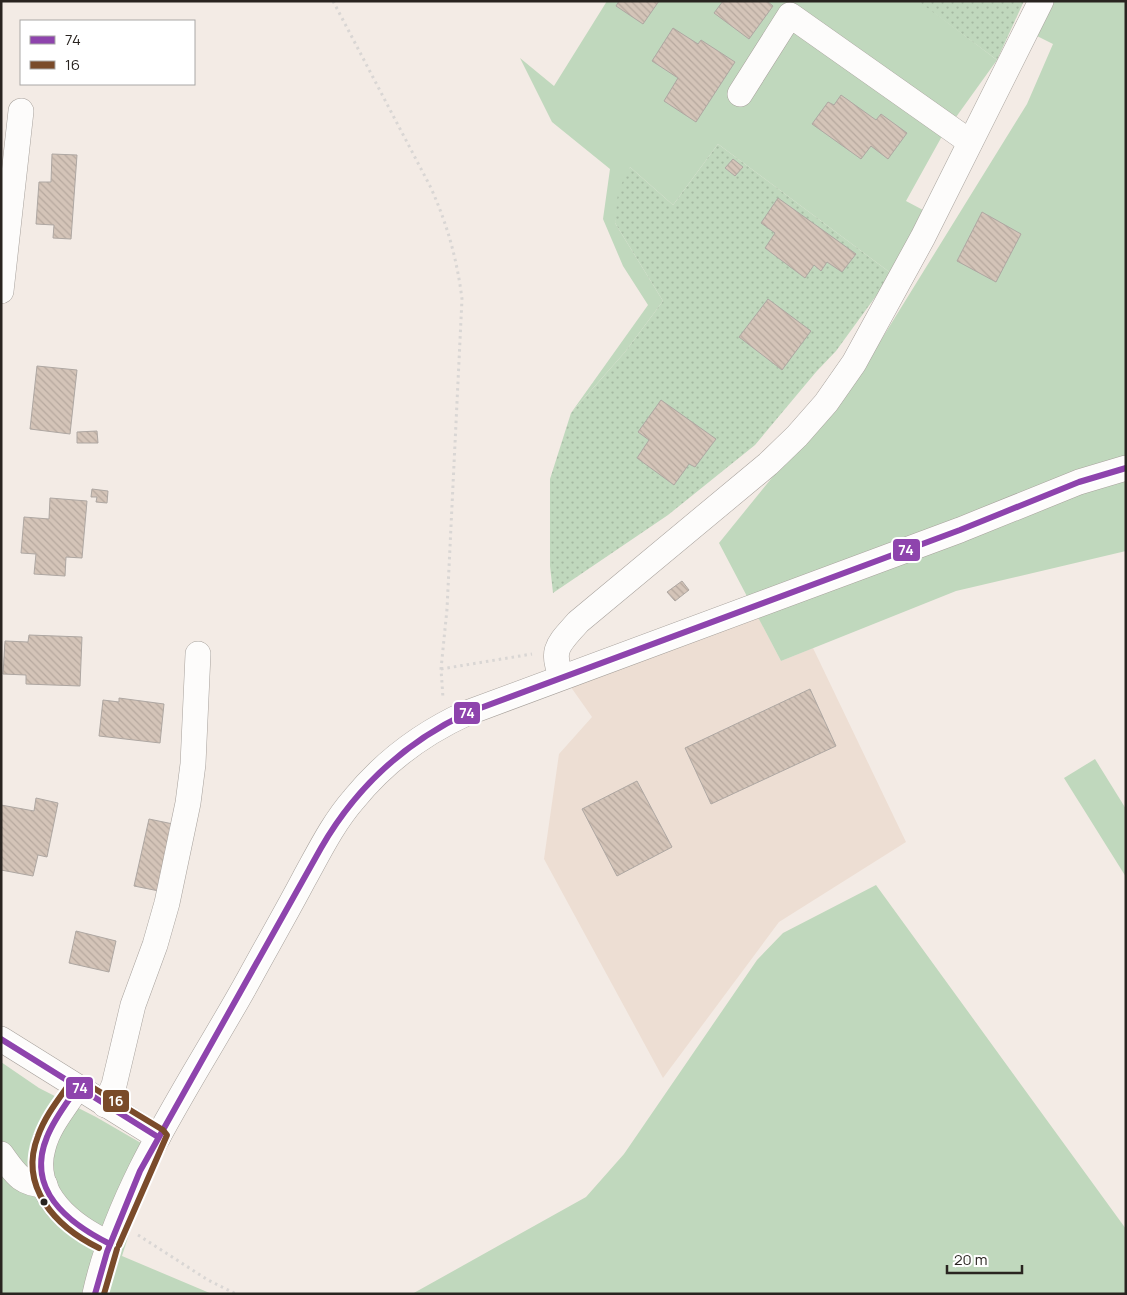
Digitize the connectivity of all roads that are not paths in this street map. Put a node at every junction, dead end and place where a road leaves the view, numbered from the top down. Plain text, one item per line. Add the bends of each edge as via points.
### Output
1 (1041, 1) edge
2 (740, 94) dead end
3 (21, 110) dead end
4 (970, 142) junction
5 (1, 290) edge
6 (1126, 468) edge
7 (198, 654) dead end
8 (562, 677) junction
9 (1, 1038) edge
10 (78, 1088) junction
11 (105, 1105) junction
12 (158, 1137) junction
13 (1, 1154) edge
14 (45, 1185) junction
15 (114, 1233) junction
16 (94, 1294) edge

1 - 4 street
2 - 4 street via 790,15
3 - 5 street
4 - 8 street via 923,237 854,363 826,402 768,464 569,632 555,658
6 - 8 street via 1080,482 960,530
7 - 11 street via 193,764 178,849 158,936 134,1005 114,1085
8 - 12 street via 450,721 390,761 365,786 340,817
9 - 10 street
10 - 11 street
10 - 14 street via 55,1122 43,1148 41,1168
11 - 12 street
12 - 15 street
13 - 14 street via 19,1177 30,1184
14 - 15 street via 67,1218 92,1236
15 - 16 street

